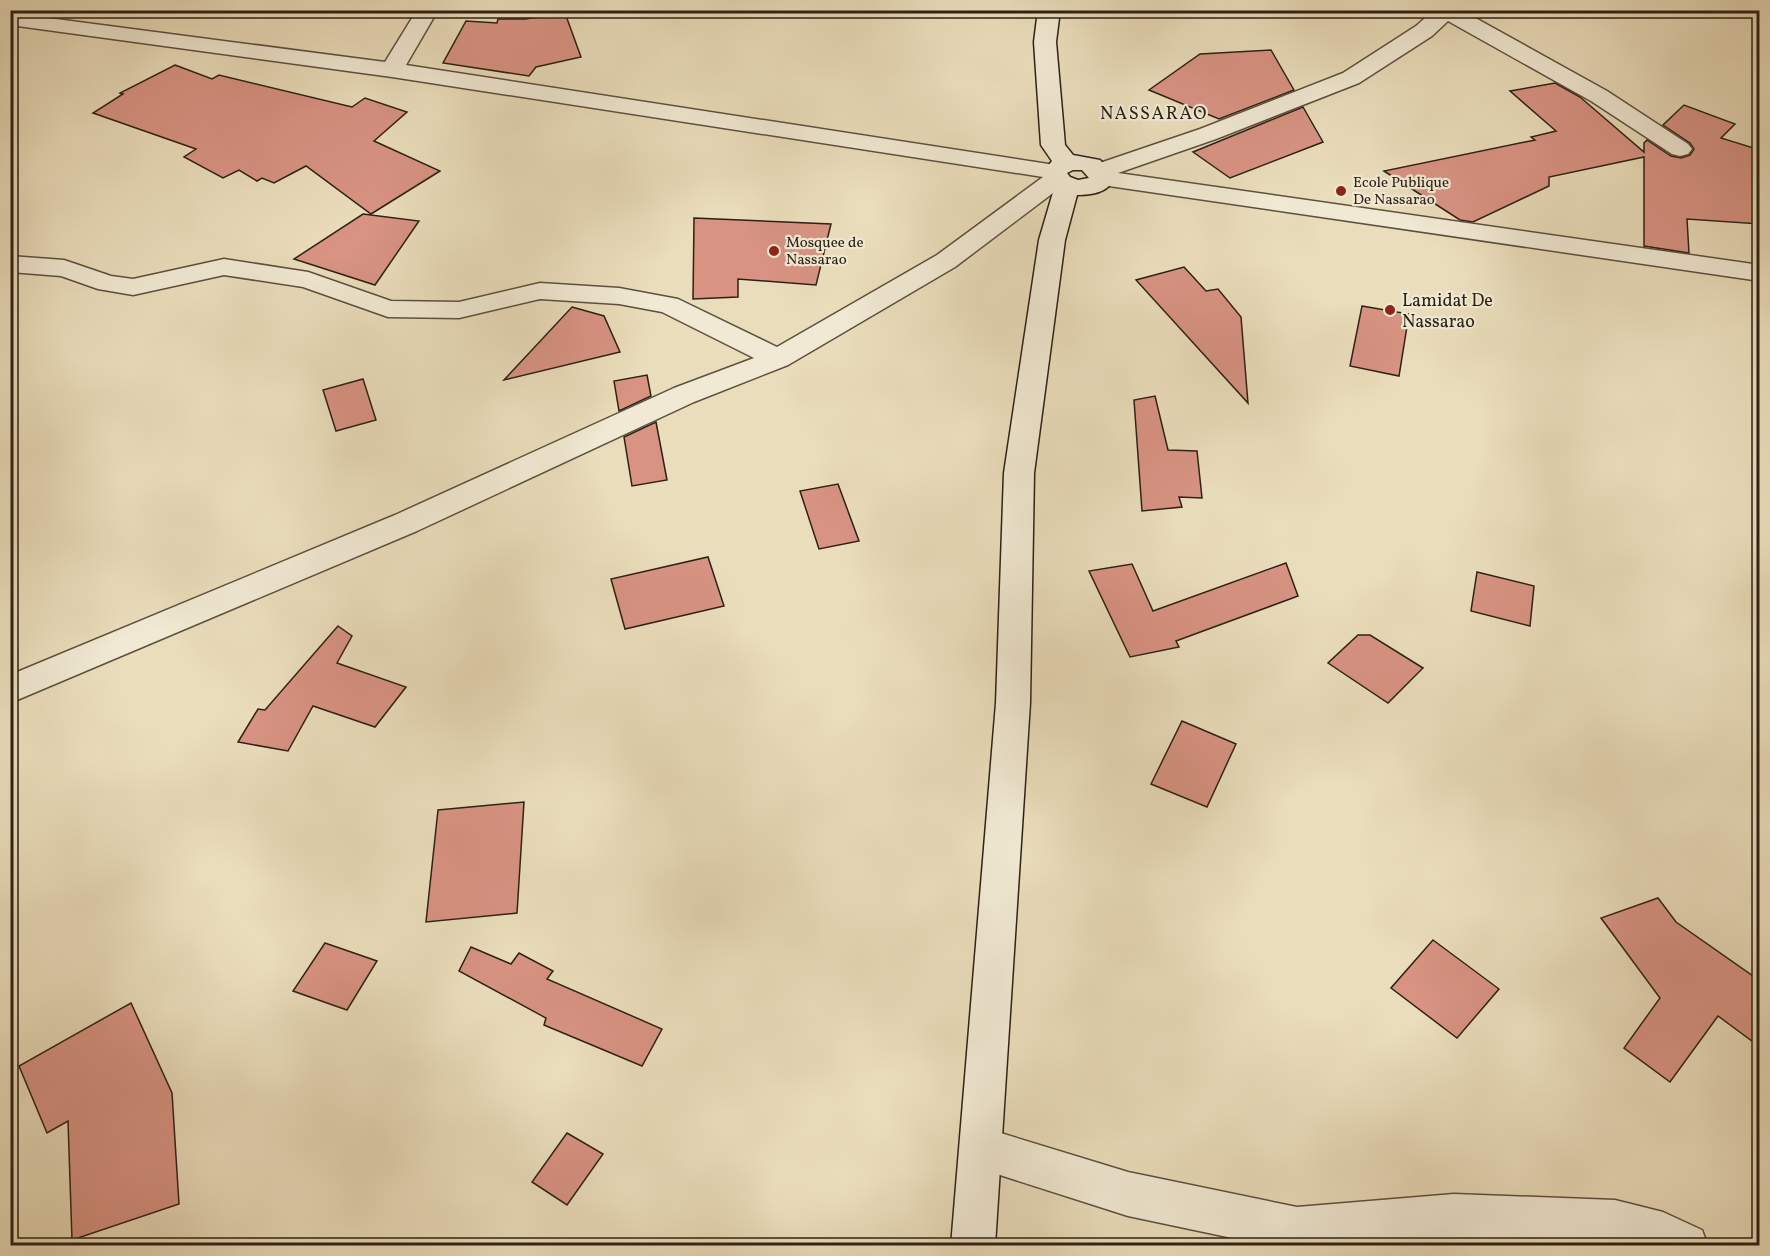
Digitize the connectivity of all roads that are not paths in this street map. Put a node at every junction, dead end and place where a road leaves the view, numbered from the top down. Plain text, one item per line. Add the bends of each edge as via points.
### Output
1 (113, 10) edge
2 (428, 10) edge
3 (1049, 10) edge
4 (1447, 11) edge
5 (10, 19) edge
6 (84, 28) junction
7 (392, 70) junction
8 (1680, 149) dead end
9 (1101, 174) junction
10 (1061, 175) junction
11 (10, 264) edge
12 (1760, 273) edge
13 (778, 359) junction
14 (10, 690) edge
15 (981, 1148) junction
16 (973, 1245) edge
17 (1686, 1245) edge

1 - 6 street
2 - 7 street
3 - 10 street via 1045,42 1053,145
4 - 8 street via 1599,96
4 - 9 street via 1424,31 1351,78
5 - 6 street
6 - 7 street
7 - 10 street
9 - 10 street via 1086,163
9 - 12 street
10 - 13 street via 946,261
10 - 15 street via 1019,473 1013,703
11 - 13 street via 64,268 107,284 132,287 224,267 308,280 388,309 459,310 540,291 619,296 669,305
13 - 14 street via 684,395 406,523
15 - 16 street
15 - 17 street via 1128,1194 1297,1229 1454,1216 1615,1222 1663,1234

